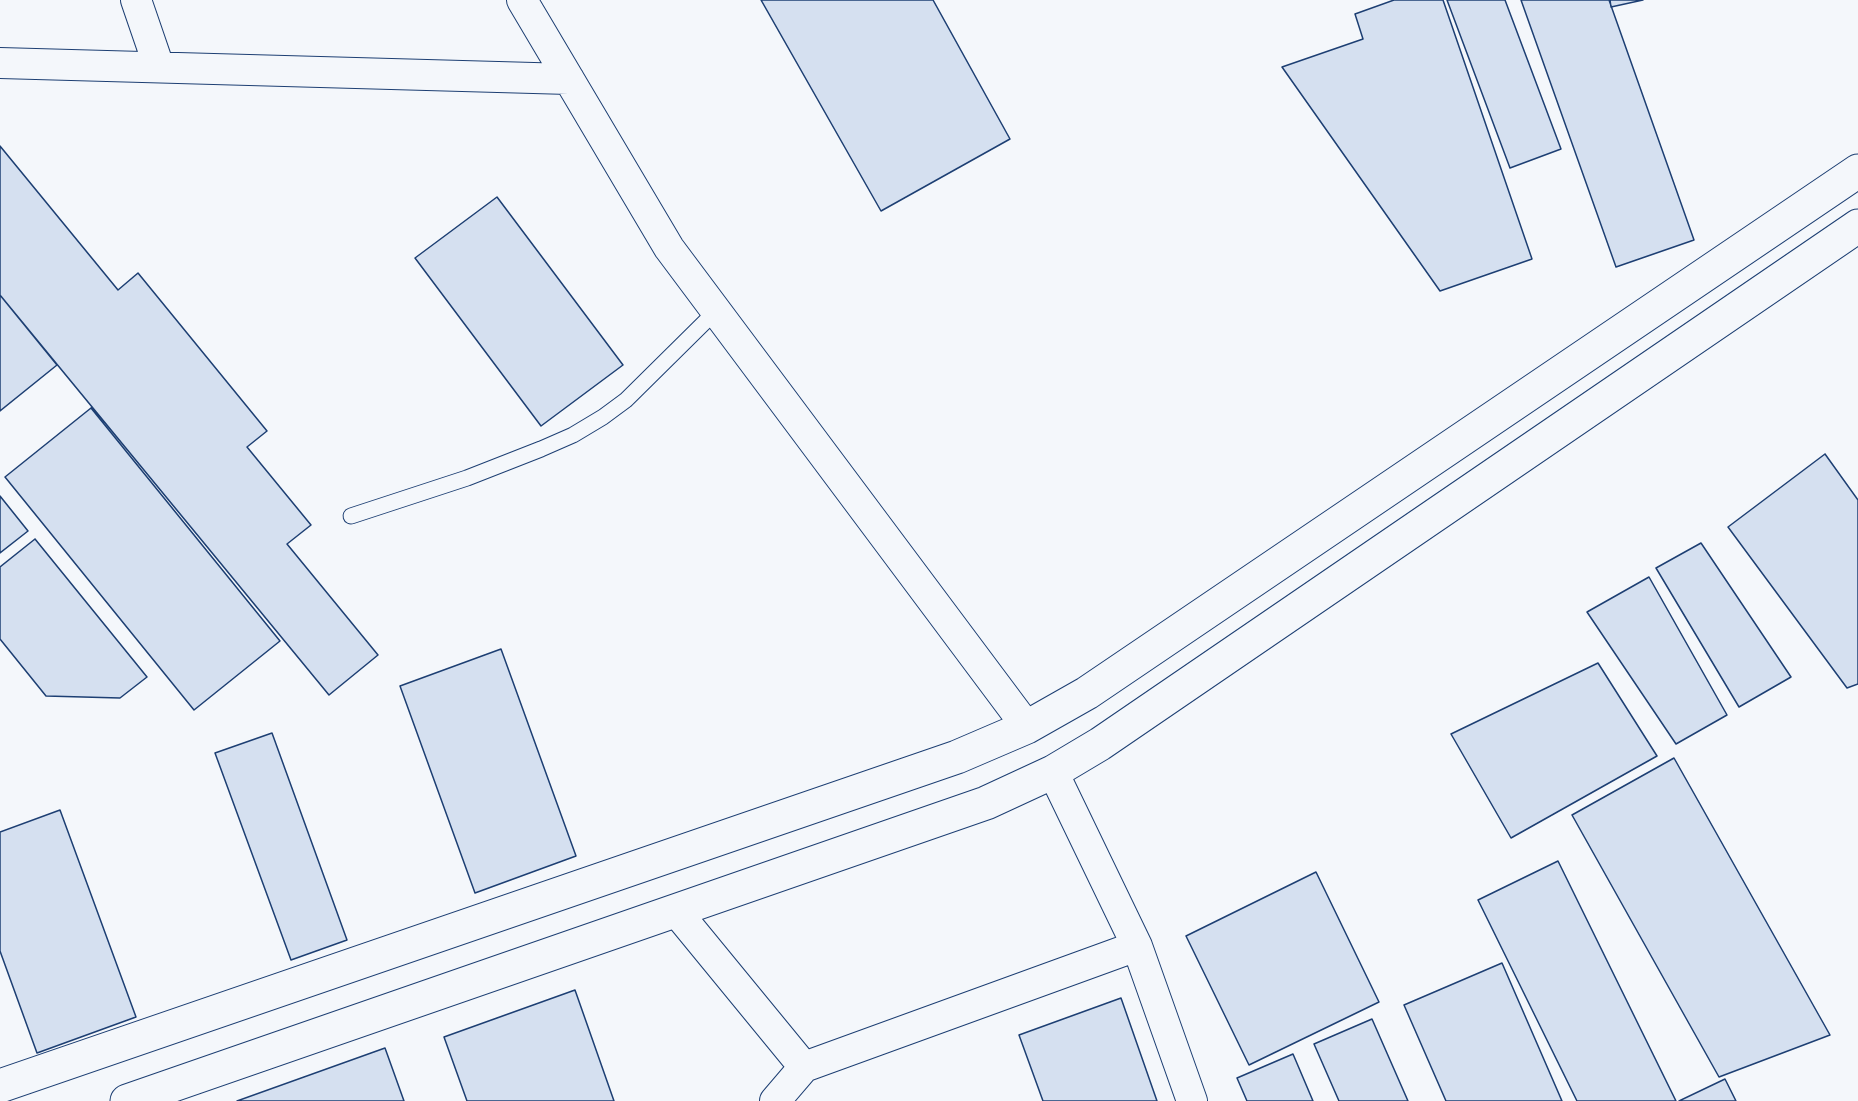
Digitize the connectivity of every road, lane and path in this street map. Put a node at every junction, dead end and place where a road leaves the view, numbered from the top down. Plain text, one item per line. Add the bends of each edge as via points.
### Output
1 (136, 0) edge
2 (522, 0) edge
3 (0, 63) edge
4 (159, 67) junction
5 (569, 79) junction
6 (1858, 171) edge
7 (1858, 226) edge
8 (716, 311) junction
9 (351, 516) dead end
10 (1027, 727) junction
11 (1053, 772) junction
12 (676, 911) junction
13 (1137, 946) junction
14 (804, 1067) junction
15 (0, 1086) edge
16 (127, 1101) edge
17 (775, 1101) edge
18 (1192, 1101) edge

1 - 4 street
2 - 5 street
3 - 4 street
4 - 5 street
5 - 8 street via 669,248
6 - 10 street via 1087,693
7 - 11 street via 1100,744
8 - 9 lane via 626,400 573,435 467,478
8 - 10 street
10 - 11 street
10 - 15 street via 957,757
11 - 12 street via 986,803
11 - 13 street
12 - 14 street
12 - 16 street
13 - 14 street
13 - 18 street
14 - 17 street

